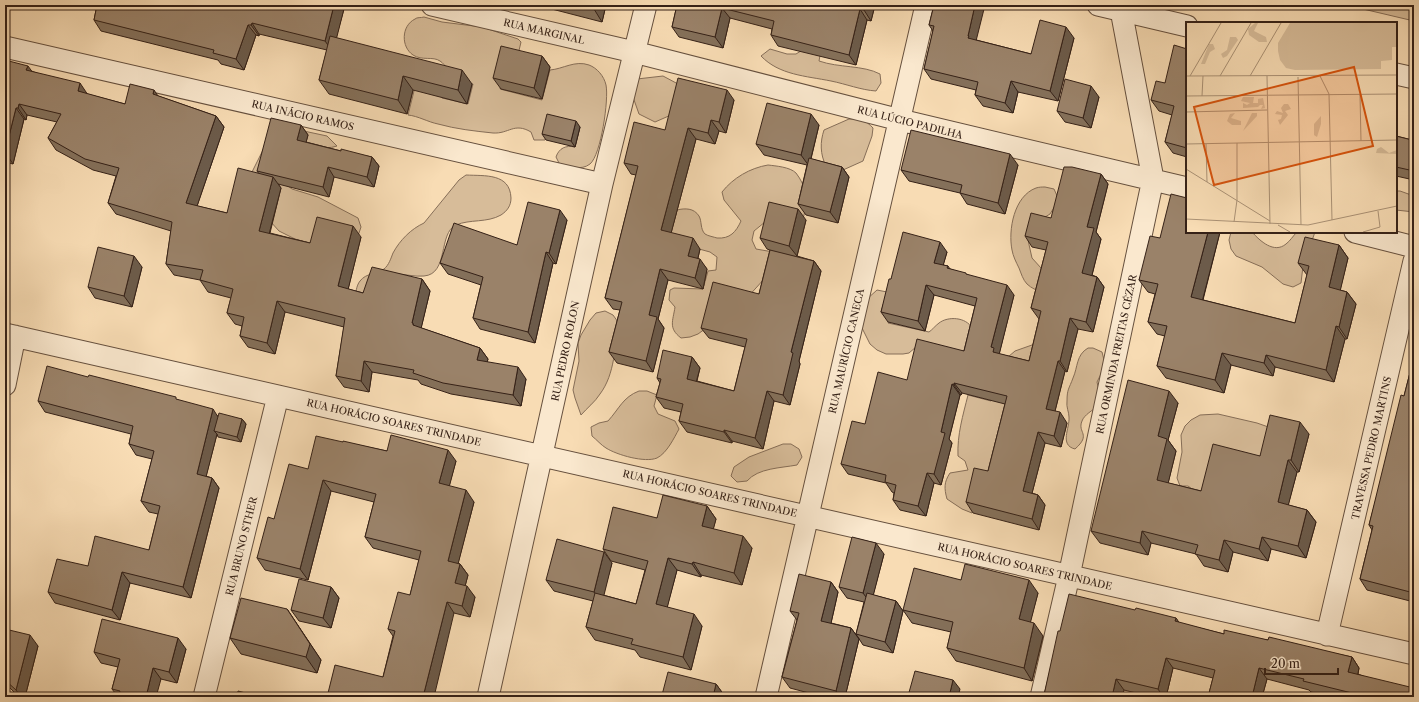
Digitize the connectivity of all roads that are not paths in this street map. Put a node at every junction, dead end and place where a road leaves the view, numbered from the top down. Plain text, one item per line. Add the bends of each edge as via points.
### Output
1 (432, 5) edge
2 (646, 5) edge
3 (926, 5) edge
4 (1098, 5) edge
5 (1121, 10) junction
6 (1186, 26) edge
7 (5, 47) edge
8 (634, 52) junction
9 (1397, 74) edge
10 (1414, 78) edge
11 (900, 120) junction
12 (1153, 179) junction
13 (602, 184) junction
14 (1186, 188) edge
15 (1359, 233) edge
16 (1414, 247) edge
17 (1414, 261) edge
18 (10, 335) edge
19 (5, 385) edge
20 (278, 396) junction
21 (542, 455) junction
22 (807, 515) junction
23 (1069, 576) junction
24 (1327, 635) junction
25 (1414, 654) edge
26 (204, 697) edge
27 (488, 697) edge
28 (766, 697) edge
29 (1041, 697) edge

1 - 8 street, RUA MARGINAL
2 - 8 street, RUA PEDRO ROLON
3 - 11 street, RUA MAURÍCIO CANECA
4 - 5 street
5 - 6 street
5 - 12 street, RUA ORMINDA FREITAS CÉZAR
7 - 13 street, RUA INÁCIO RAMOS
8 - 11 street, RUA LÚCIO PADILHA
8 - 13 street, RUA PEDRO ROLON
9 - 10 street
11 - 12 street, RUA LÚCIO PADILHA
11 - 22 street, RUA MAURÍCIO CANECA
12 - 14 street, RUA LÚCIO PADILHA
12 - 23 street, RUA ORMINDA FREITAS CÉZAR
13 - 21 street, RUA PEDRO ROLON
15 - 16 street
17 - 24 street, TRAVESSA PEDRO MARTINS
18 - 19 street
18 - 20 street, RUA HORÁCIO SOARES TRINDADE
20 - 21 street, RUA HORÁCIO SOARES TRINDADE
20 - 26 street, RUA BRUNO STHER
21 - 22 street, RUA HORÁCIO SOARES TRINDADE
21 - 27 street, RUA PEDRO ROLON
22 - 23 street, RUA HORÁCIO SOARES TRINDADE
22 - 28 street, RUA MAURÍCIO CANECA
23 - 24 street, RUA HORÁCIO SOARES TRINDADE
23 - 29 street, RUA ORMINDA FREITAS CÉZAR
24 - 25 street, RUA HORÁCIO SOARES TRINDADE

